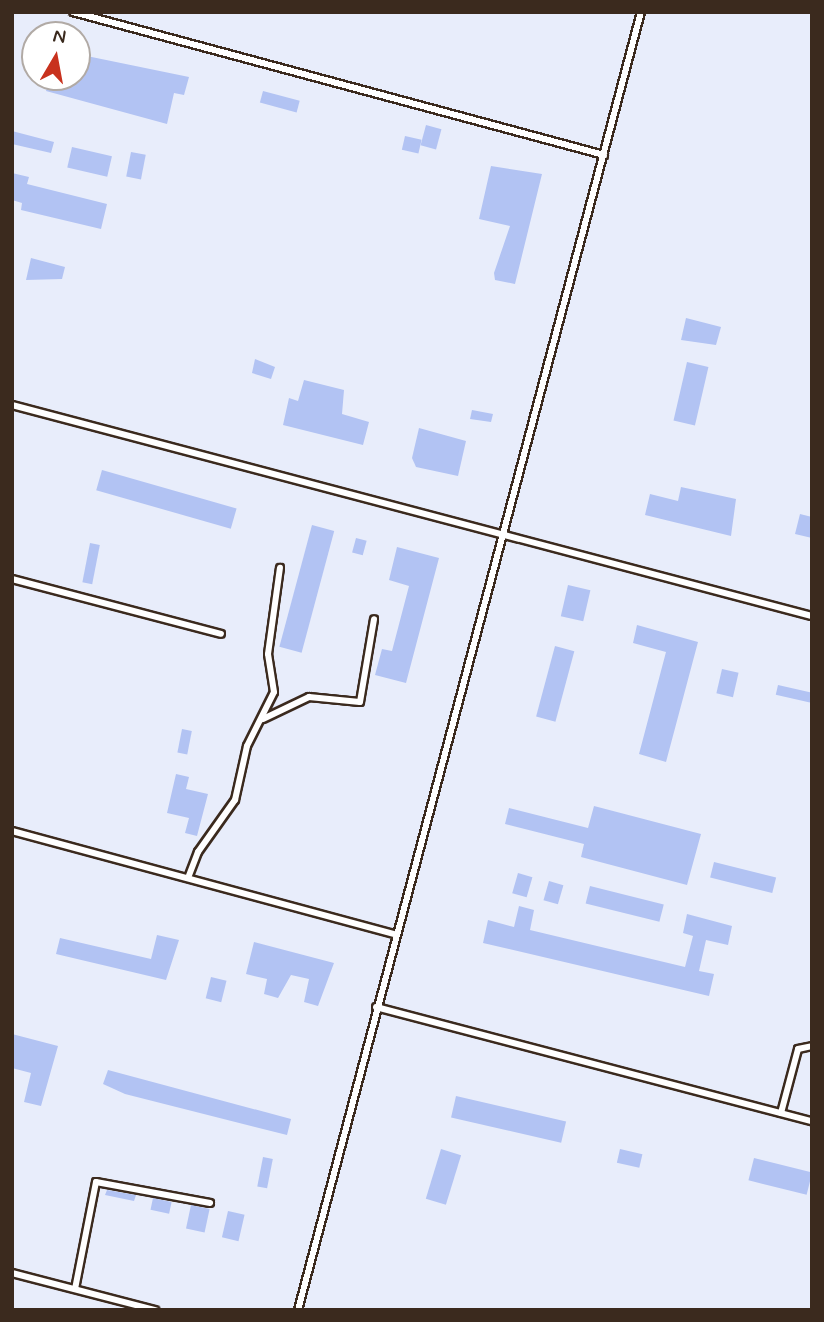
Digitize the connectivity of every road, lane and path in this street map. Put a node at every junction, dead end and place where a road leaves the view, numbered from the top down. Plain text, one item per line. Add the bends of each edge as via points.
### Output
1 (73, 12) edge
2 (641, 12) edge
3 (604, 155) junction
4 (12, 405) edge
5 (500, 534) junction
6 (280, 568) dead end
7 (12, 579) edge
8 (812, 616) edge
9 (374, 618) dead end
10 (220, 634) dead end
11 (262, 719) junction
12 (12, 831) edge
13 (188, 878) junction
14 (394, 934) junction
15 (376, 1007) junction
16 (812, 1046) edge
17 (781, 1113) junction
18 (812, 1121) edge
19 (210, 1203) dead end
20 (12, 1273) edge
21 (75, 1289) junction
22 (155, 1310) edge
23 (298, 1310) edge

1 - 3 lane
2 - 3 lane
3 - 5 lane
4 - 5 lane
5 - 8 lane
5 - 14 lane
6 - 11 lane via 268,654 274,692
7 - 10 lane
9 - 11 lane via 364,699 354,705 309,697
11 - 13 lane via 247,746 235,800 198,852
12 - 13 lane
13 - 14 lane
14 - 15 lane
15 - 17 lane
15 - 23 lane
16 - 17 lane via 798,1049
17 - 18 lane
19 - 21 lane via 96,1182
20 - 21 lane
21 - 22 lane

